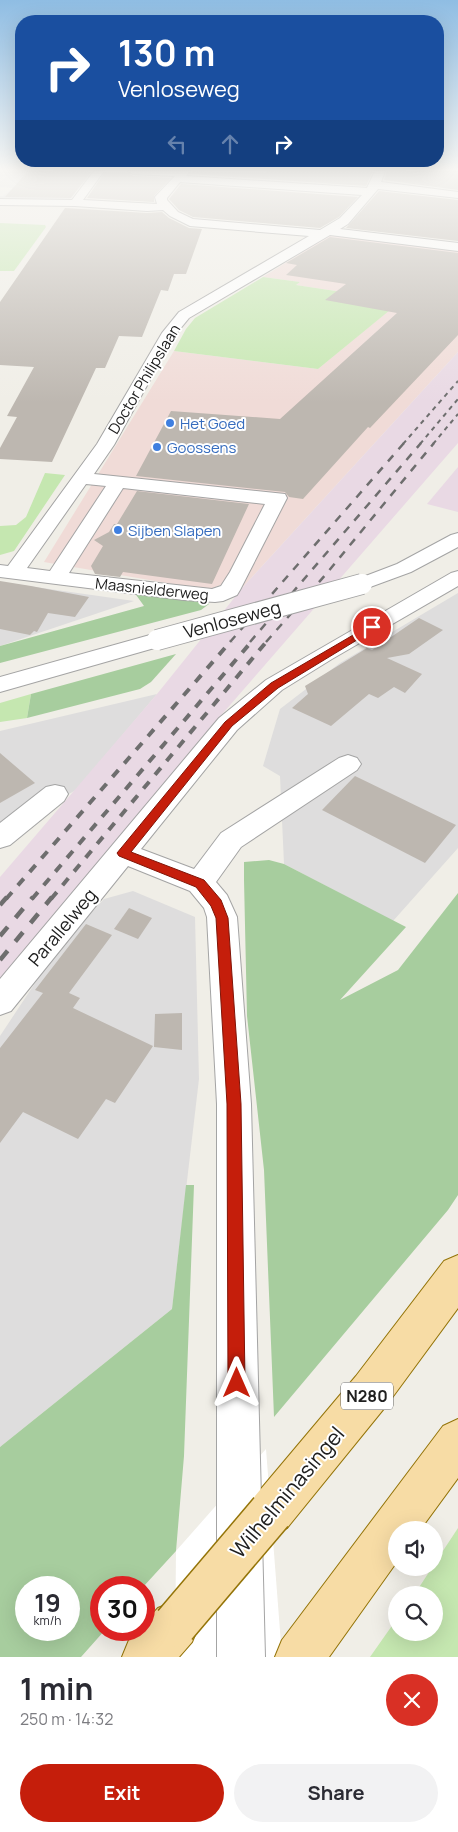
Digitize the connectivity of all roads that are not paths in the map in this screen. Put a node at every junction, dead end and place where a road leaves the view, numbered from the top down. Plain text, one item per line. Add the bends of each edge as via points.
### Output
1 (298, 248) edge
2 (82, 478) junction
3 (118, 482) junction
4 (458, 539) edge
5 (7, 571) edge
6 (458, 577) edge
7 (56, 578) junction
8 (0, 685) edge
9 (348, 764) dead end
10 (55, 794) dead end
11 (0, 838) edge
12 (123, 853) junction
13 (200, 883) junction
14 (0, 1002) edge
15 (458, 1275) edge
16 (458, 1441) edge
17 (161, 1641) edge
18 (241, 1657) edge
19 (299, 1657) edge

1 - 2 street, Doctor Philipslaan via 184,315 169,333 105,445
2 - 3 street
2 - 5 street, Doctor Philipslaan
3 - 7 street
3 - 7 street, Maasnielderweg via 278,499 229,590 215,596
4 - 8 street, Venloseweg, bridge via 404,568 362,584
5 - 7 street, Maasnielderweg
6 - 12 street via 274,685 228,724
9 - 13 street via 231,840
10 - 11 street
12 - 13 street
12 - 14 street, Parallelweg
13 - 18 street via 217,904 222,918 234,1104
15 - 17 main road, Wilhelminasingel / N280, bridge via 371,1391
16 - 19 main road

